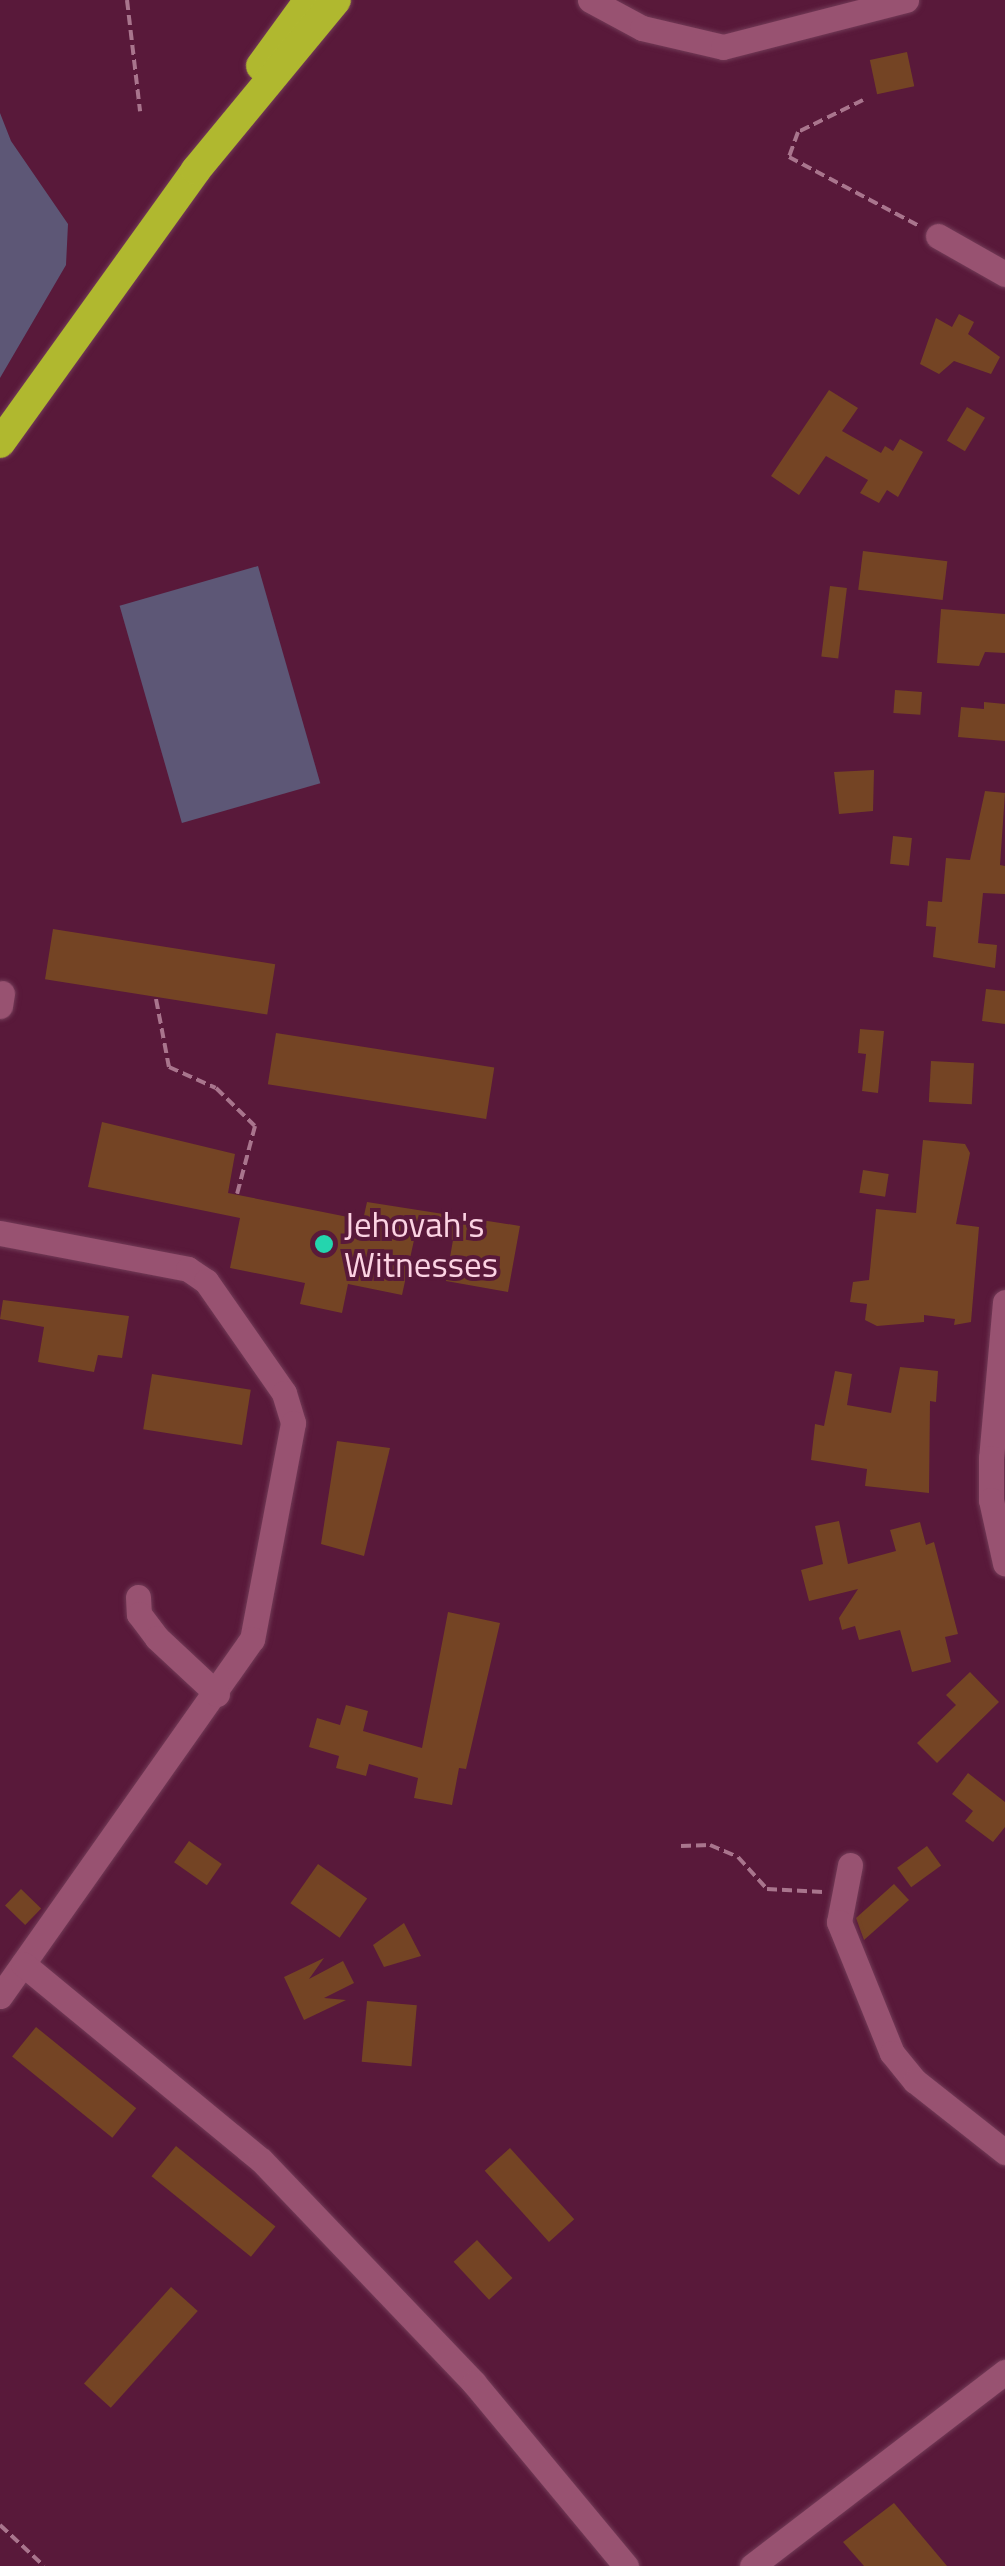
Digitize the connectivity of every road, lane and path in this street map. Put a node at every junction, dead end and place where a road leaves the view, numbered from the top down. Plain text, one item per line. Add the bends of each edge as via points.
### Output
1 (127, 0) edge
2 (309, 0) edge
3 (336, 0) edge
4 (590, 0) edge
5 (906, 0) edge
6 (863, 100) dead end
7 (140, 111) dead end
8 (187, 181) junction
9 (938, 236) joint
10 (1005, 274) edge
11 (0, 442) edge
12 (156, 999) dead end
13 (237, 1194) dead end
14 (0, 1233) edge
15 (1005, 1302) edge
16 (1005, 1562) edge
17 (138, 1597) dead end
18 (217, 1694) junction
19 (681, 1846) dead end
20 (850, 1865) dead end
21 (838, 1922) junction
22 (23, 1964) junction
23 (0, 1996) edge
24 (1005, 2152) edge
25 (1005, 2372) edge
26 (0, 2525) edge
27 (44, 2566) edge
28 (626, 2566) edge
29 (752, 2566) edge

1 - 7 path
2 - 8 highway via 217,125
3 - 8 highway
4 - 5 street via 642,28 723,47
6 - 9 path via 798,132 789,157
8 - 11 highway
9 - 10 street
12 - 13 path via 169,1067 216,1088 255,1126
14 - 18 street via 188,1269 206,1281 284,1393 292,1423 252,1640
15 - 16 street via 990,1458 991,1500
17 - 18 street via 138,1614 157,1638
18 - 22 street
19 - 21 path via 710,1846 738,1857 767,1890 824,1892
20 - 21 street
21 - 24 street via 892,2053 915,2081
22 - 23 street
22 - 28 street via 261,2160 474,2383
25 - 29 street
26 - 27 path

